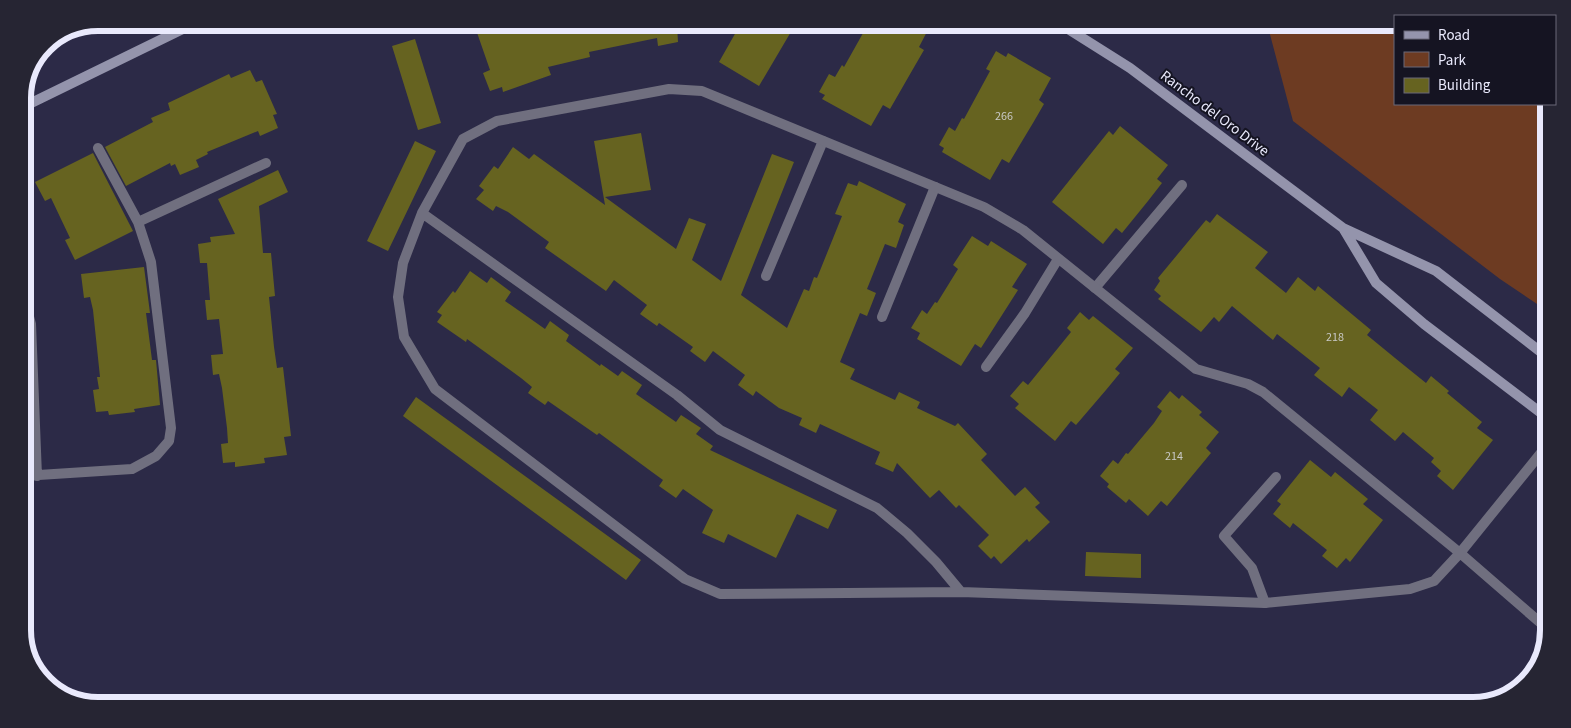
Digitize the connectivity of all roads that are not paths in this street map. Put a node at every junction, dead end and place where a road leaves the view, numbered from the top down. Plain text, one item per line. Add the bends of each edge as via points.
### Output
1 (179, 31) edge
2 (1073, 31) edge
3 (31, 103) edge
4 (823, 141) junction
5 (98, 148) dead end
6 (266, 162) dead end
7 (1182, 184) dead end
8 (935, 187) junction
9 (422, 214) junction
10 (138, 222) junction
11 (1344, 228) junction
12 (1058, 259) junction
13 (766, 276) dead end
14 (1095, 288) junction
15 (882, 317) dead end
16 (31, 324) edge
17 (1540, 351) edge
18 (986, 367) dead end
19 (1540, 412) edge
20 (1540, 454) edge
21 (31, 476) edge
22 (37, 476) junction
23 (1276, 477) dead end
24 (1460, 554) junction
25 (962, 592) junction
26 (1265, 603) junction
27 (1540, 622) edge

1 - 3 main road
2 - 11 main road, Rancho del Oro Drive via 1130,68
4 - 8 street
4 - 9 street via 702,90 633,95 497,121 463,139
4 - 13 street
5 - 10 street
6 - 10 street
7 - 14 street
8 - 12 street via 1006,219
8 - 15 street
9 - 25 street via 677,395 720,430 877,508 925,550
9 - 25 street via 403,262 398,297 404,337 435,389 685,580 720,594
10 - 22 street via 151,262 171,428 168,441 156,456 132,469
11 - 17 main road, Rancho del Oro Drive via 1436,271
11 - 19 main road, Rancho del Oro Drive via 1376,282 1424,324
12 - 14 street
12 - 18 street
14 - 24 street via 1196,369 1248,384 1263,392
16 - 22 street
20 - 24 street
21 - 22 street
23 - 26 street via 1224,536 1252,568
24 - 26 street via 1434,581 1410,589
24 - 27 street
25 - 26 street

